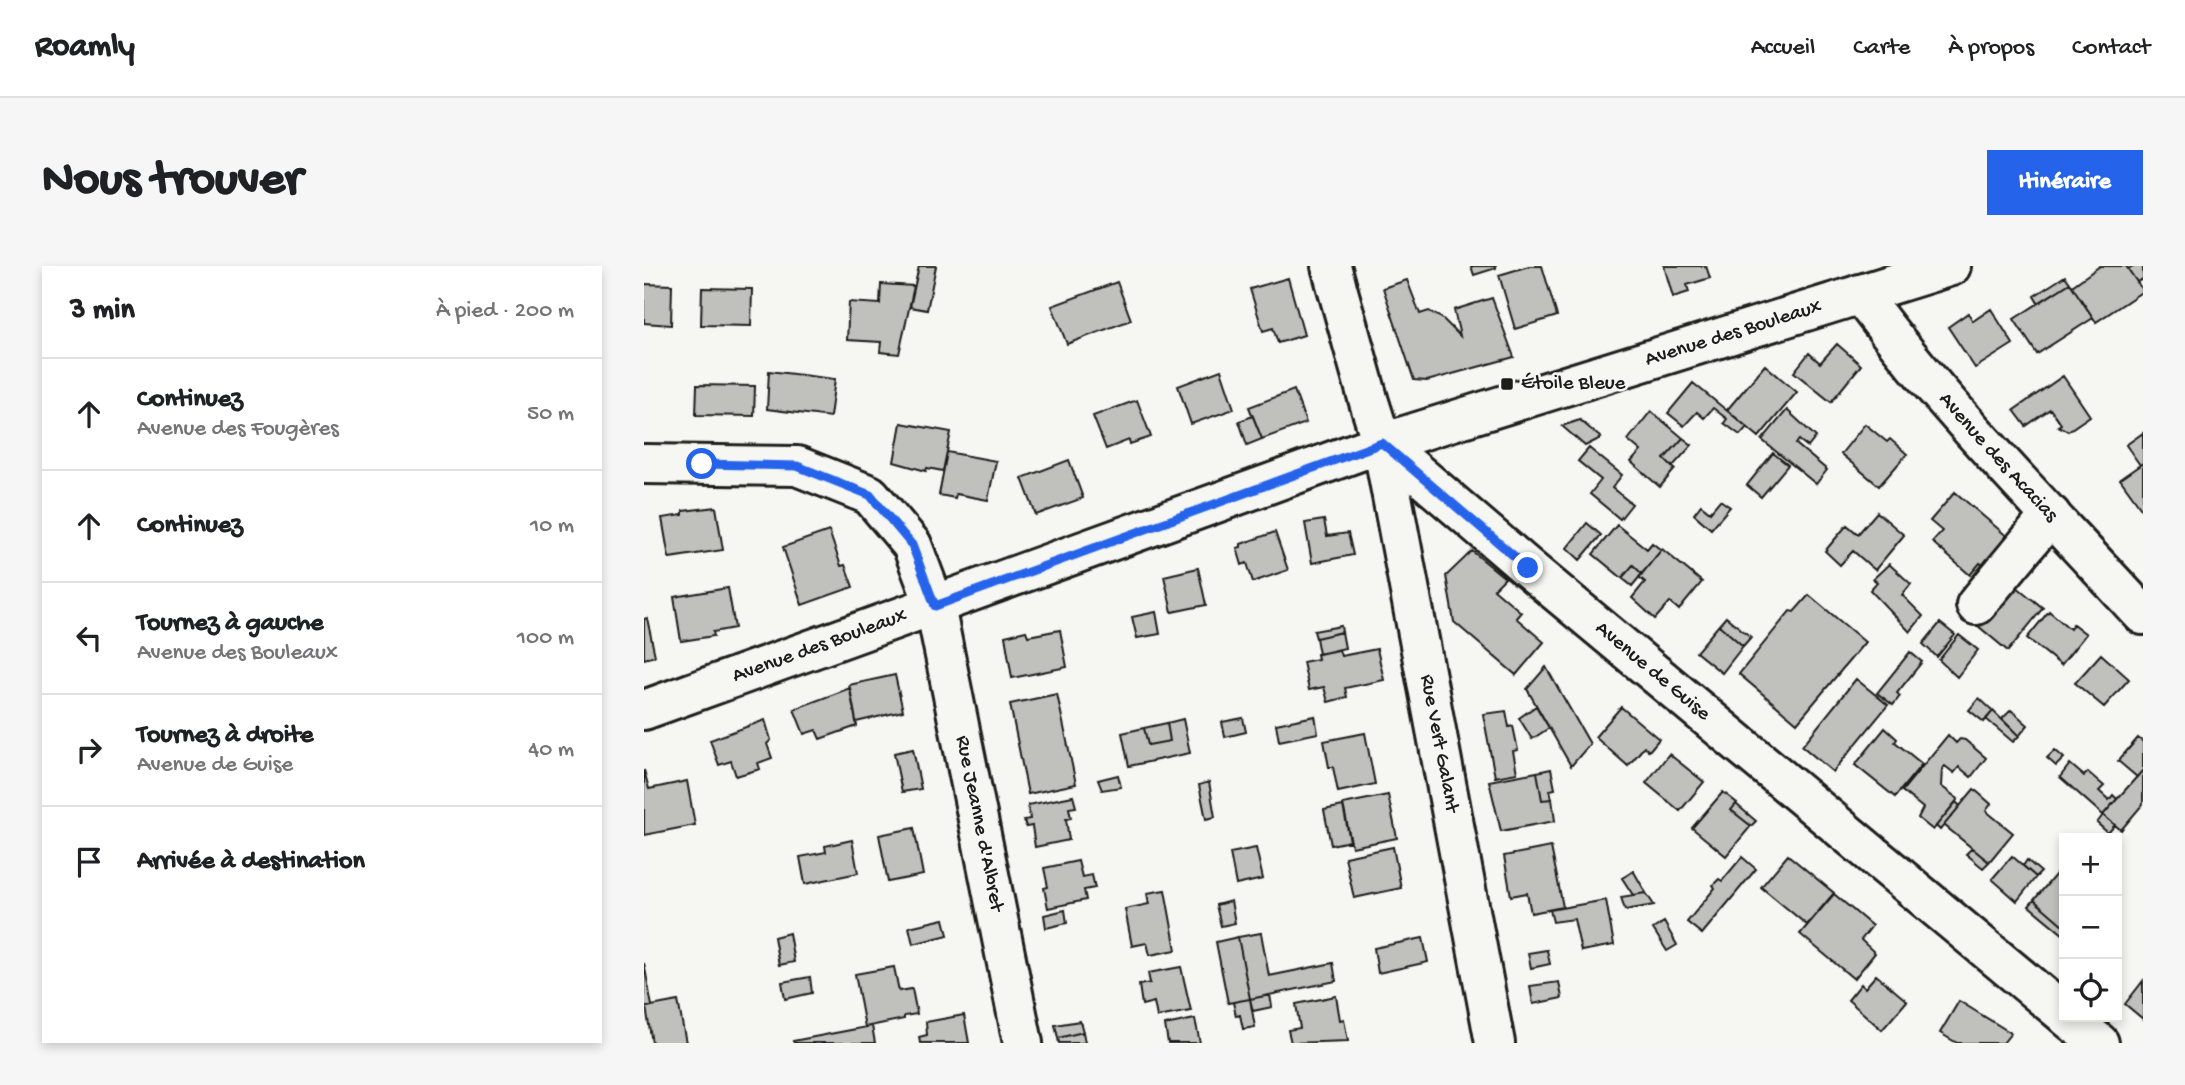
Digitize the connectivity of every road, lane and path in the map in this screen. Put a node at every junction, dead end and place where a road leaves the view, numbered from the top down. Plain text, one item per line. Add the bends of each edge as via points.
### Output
1 (1331, 266) edge
2 (1951, 266) edge
3 (1860, 293) junction
4 (1382, 443) junction
5 (644, 464) edge
6 (2051, 515) junction
7 (1976, 605) dead end
8 (935, 606) junction
9 (2143, 615) edge
10 (644, 710) edge
11 (2059, 1009) edge
12 (2074, 1022) edge
13 (1023, 1043) edge
14 (1495, 1043) edge
15 (2099, 1043) edge

1 - 4 street
2 - 3 street, Avenue des Bouleaux
3 - 4 street, Avenue des Bouleaux
3 - 6 street, Avenue des Acacias via 1907,354
4 - 8 street, Avenue des Bouleaux
4 - 11 street, Avenue de Guise
4 - 14 street, Rue Vert Galant
5 - 8 street, Rue Jeanne d'Albret via 797,466 870,495 912,545
6 - 7 street
6 - 9 street, Avenue des Acacias
8 - 10 street, Avenue des Bouleaux
8 - 13 street, Rue Jeanne d'Albret
12 - 15 street, Avenue de Guise

